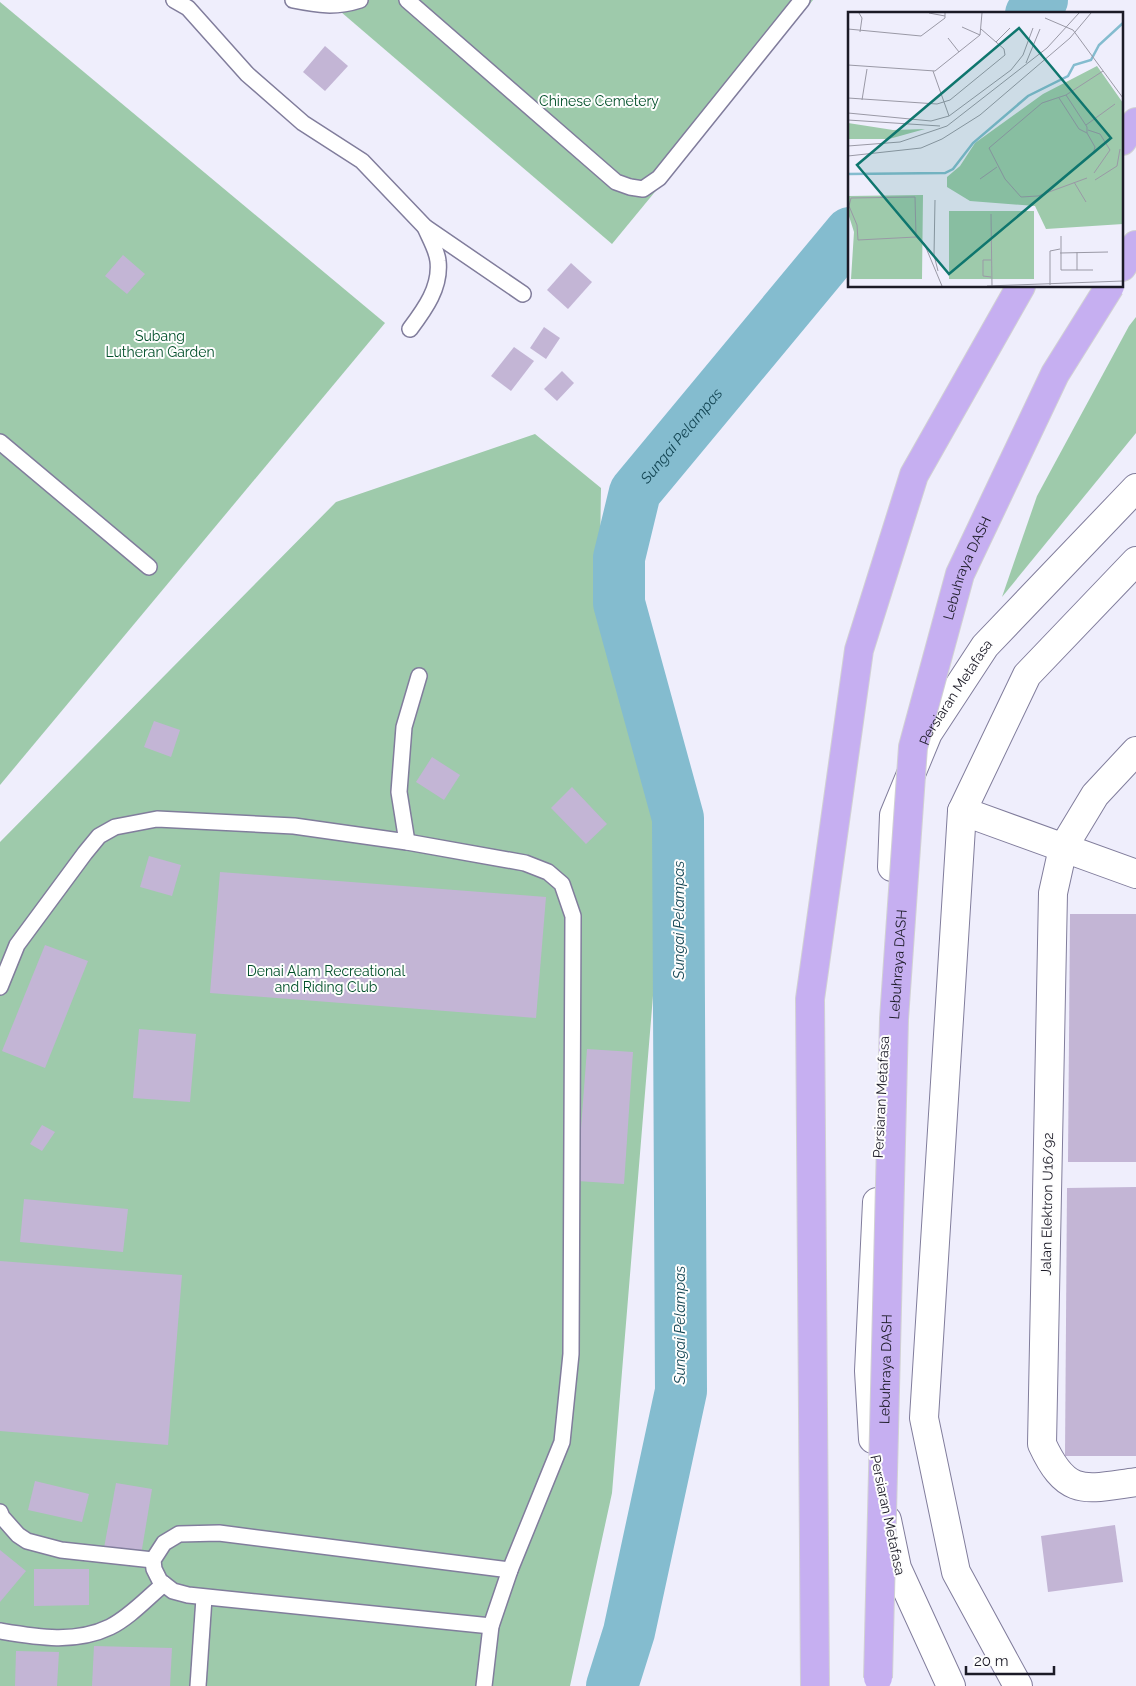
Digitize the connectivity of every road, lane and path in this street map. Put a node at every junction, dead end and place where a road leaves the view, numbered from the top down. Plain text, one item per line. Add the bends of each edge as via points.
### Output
1 (174, 0) edge
2 (292, 0) edge
3 (360, 0) edge
4 (407, 0) edge
5 (802, 0) edge
6 (1136, 122) edge
7 (1124, 138) edge
8 (425, 227) junction
9 (1136, 245) edge
10 (1124, 264) edge
11 (1020, 288) edge
12 (1109, 288) edge
13 (523, 294) dead end
14 (410, 329) dead end
15 (0, 442) edge
16 (1136, 488) edge
17 (1136, 561) edge
18 (149, 567) dead end
19 (419, 676) dead end
20 (1136, 751) edge
21 (962, 811) junction
22 (407, 842) junction
23 (1064, 848) junction
24 (1136, 874) edge
25 (0, 987) edge
26 (1136, 1482) edge
27 (0, 1512) edge
28 (153, 1560) junction
29 (510, 1570) junction
30 (164, 1584) junction
31 (204, 1598) junction
32 (491, 1626) junction
33 (0, 1631) edge
34 (198, 1686) edge
35 (484, 1686) edge
36 (815, 1686) edge
37 (878, 1686) edge
38 (951, 1686) edge
39 (1018, 1686) edge

1 - 8 lane via 188,8 247,74 303,123 362,161
2 - 3 lane via 315,5 344,5
4 - 5 lane via 616,182 643,189 659,178
6 - 7 highway
8 - 13 lane
8 - 14 lane via 438,259 438,276 428,303
9 - 10 highway
11 - 36 highway via 914,475 859,650 810,999
12 - 37 highway, Lebuhraya DASH, bridge via 1054,374 960,574 913,747 894,1018
15 - 18 lane
16 - 38 street, Persiaran Metafasa via 985,646 928,733 894,815 869,1371 874,1456 897,1568
17 - 21 street via 1027,675
19 - 22 lane via 404,727 399,792
20 - 23 street, Jalan Elektron U16/92 via 1095,794
21 - 23 street
21 - 39 street via 924,1418 956,1572
22 - 25 lane via 294,826 196,820 156,818 115,827 99,836 17,945
22 - 29 lane via 525,864 548,872 562,884 572,916 571,1354 562,1442
23 - 24 street
23 - 26 street, Jalan Elektron U16/92 via 1053,893 1042,1444 1051,1463 1068,1482 1088,1488
27 - 28 lane via 27,1541 61,1550
28 - 29 lane via 164,1543 179,1534 219,1533
28 - 30 lane via 157,1575
29 - 32 lane
30 - 31 lane via 173,1591
30 - 33 lane via 110,1627 77,1637 44,1638
31 - 32 lane
31 - 34 lane
32 - 35 lane

